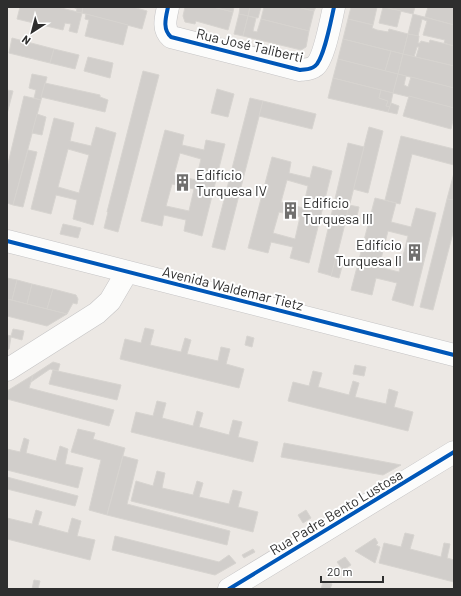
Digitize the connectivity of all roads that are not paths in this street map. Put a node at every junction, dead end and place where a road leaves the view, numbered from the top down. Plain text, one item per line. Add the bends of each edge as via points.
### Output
1 (168, 7) edge
2 (334, 7) edge
3 (7, 241) edge
4 (127, 272) junction
5 (454, 355) edge
6 (7, 370) edge
7 (454, 452) edge
8 (229, 589) edge

1 - 2 street, Rua José Taliberti via 165,26 171,37 300,70 317,65
3 - 4 street, Avenida Waldemar Tietz
4 - 5 street, Avenida Waldemar Tietz
4 - 6 street via 110,300 97,313
7 - 8 street, Rua Padre Bento Lustosa

